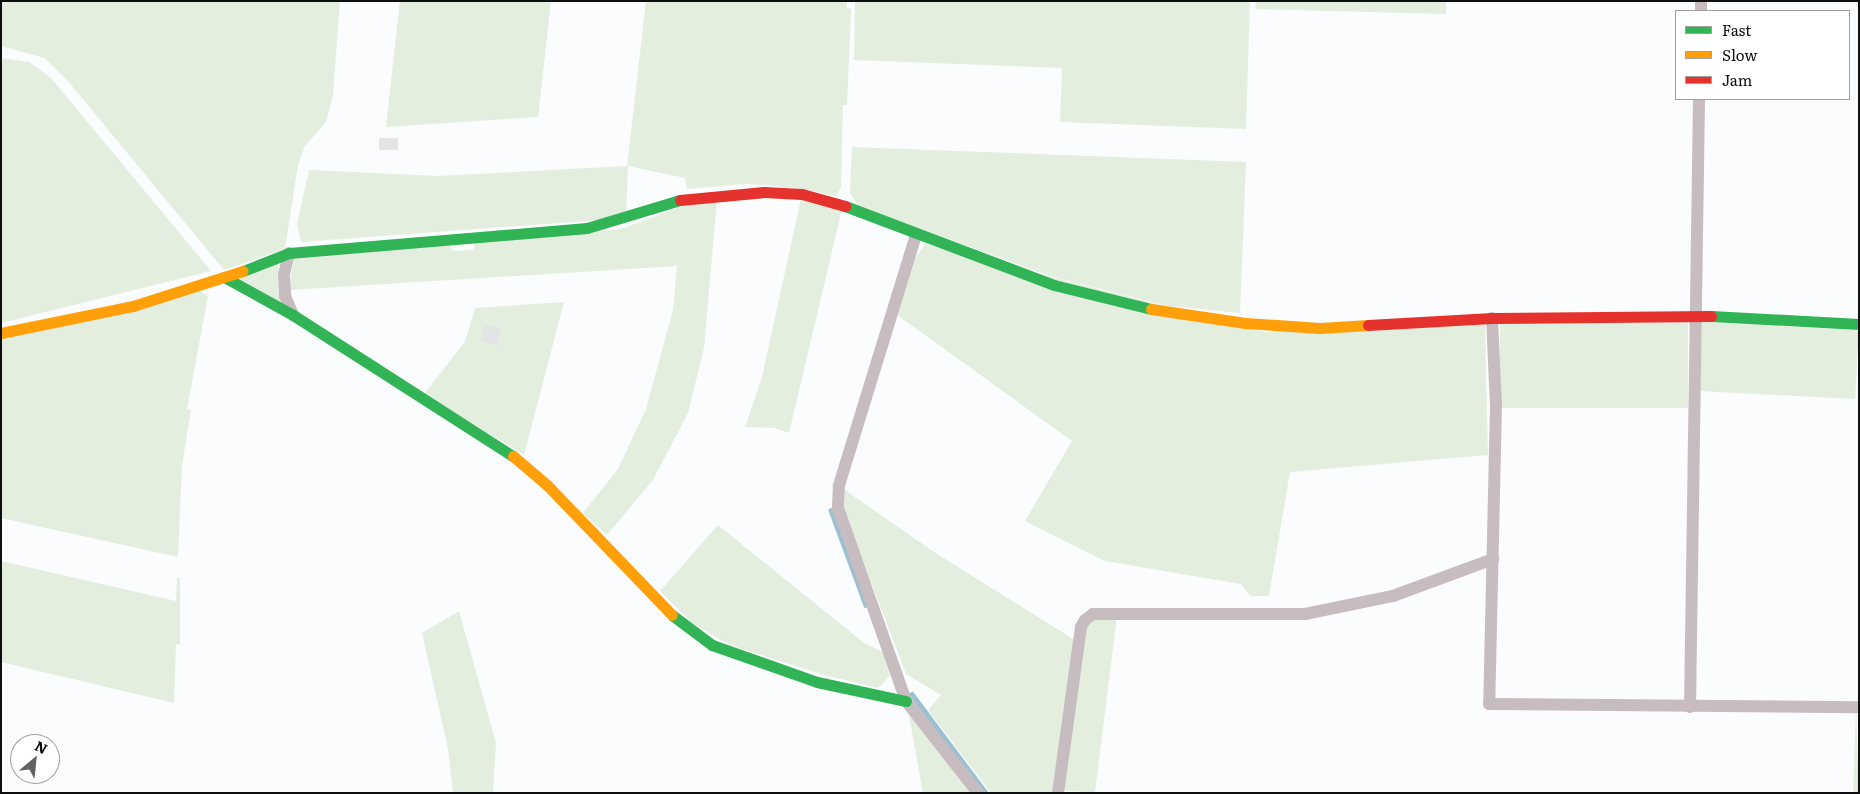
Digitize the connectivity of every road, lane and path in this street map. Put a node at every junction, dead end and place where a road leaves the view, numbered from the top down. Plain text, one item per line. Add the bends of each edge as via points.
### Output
1 (1699, 100) edge
2 (916, 235) junction
3 (289, 253) junction
4 (224, 277) junction
5 (293, 315) junction
6 (1695, 315) junction
7 (1492, 318) junction
8 (1859, 324) edge
9 (1, 333) edge
10 (1493, 559) junction
11 (906, 701) junction
12 (1690, 707) junction
13 (1859, 707) edge
14 (978, 793) edge
15 (1058, 793) edge

1 - 6 street
2 - 3 street via 843,205 802,194 764,192 685,198 587,228
2 - 7 street via 1054,285 1133,306 1245,323 1320,328
2 - 11 street via 839,486 838,508
3 - 4 street
3 - 5 street via 284,274 285,296
4 - 5 street
4 - 9 street via 132,306
5 - 11 street via 504,449 546,485 682,625 712,645 817,682
6 - 7 street
6 - 8 street
6 - 12 street
7 - 10 street via 1496,405
10 - 12 street via 1489,704
10 - 15 street via 1392,596 1305,614 1093,614 1084,620 1081,627
11 - 14 street
12 - 13 street

